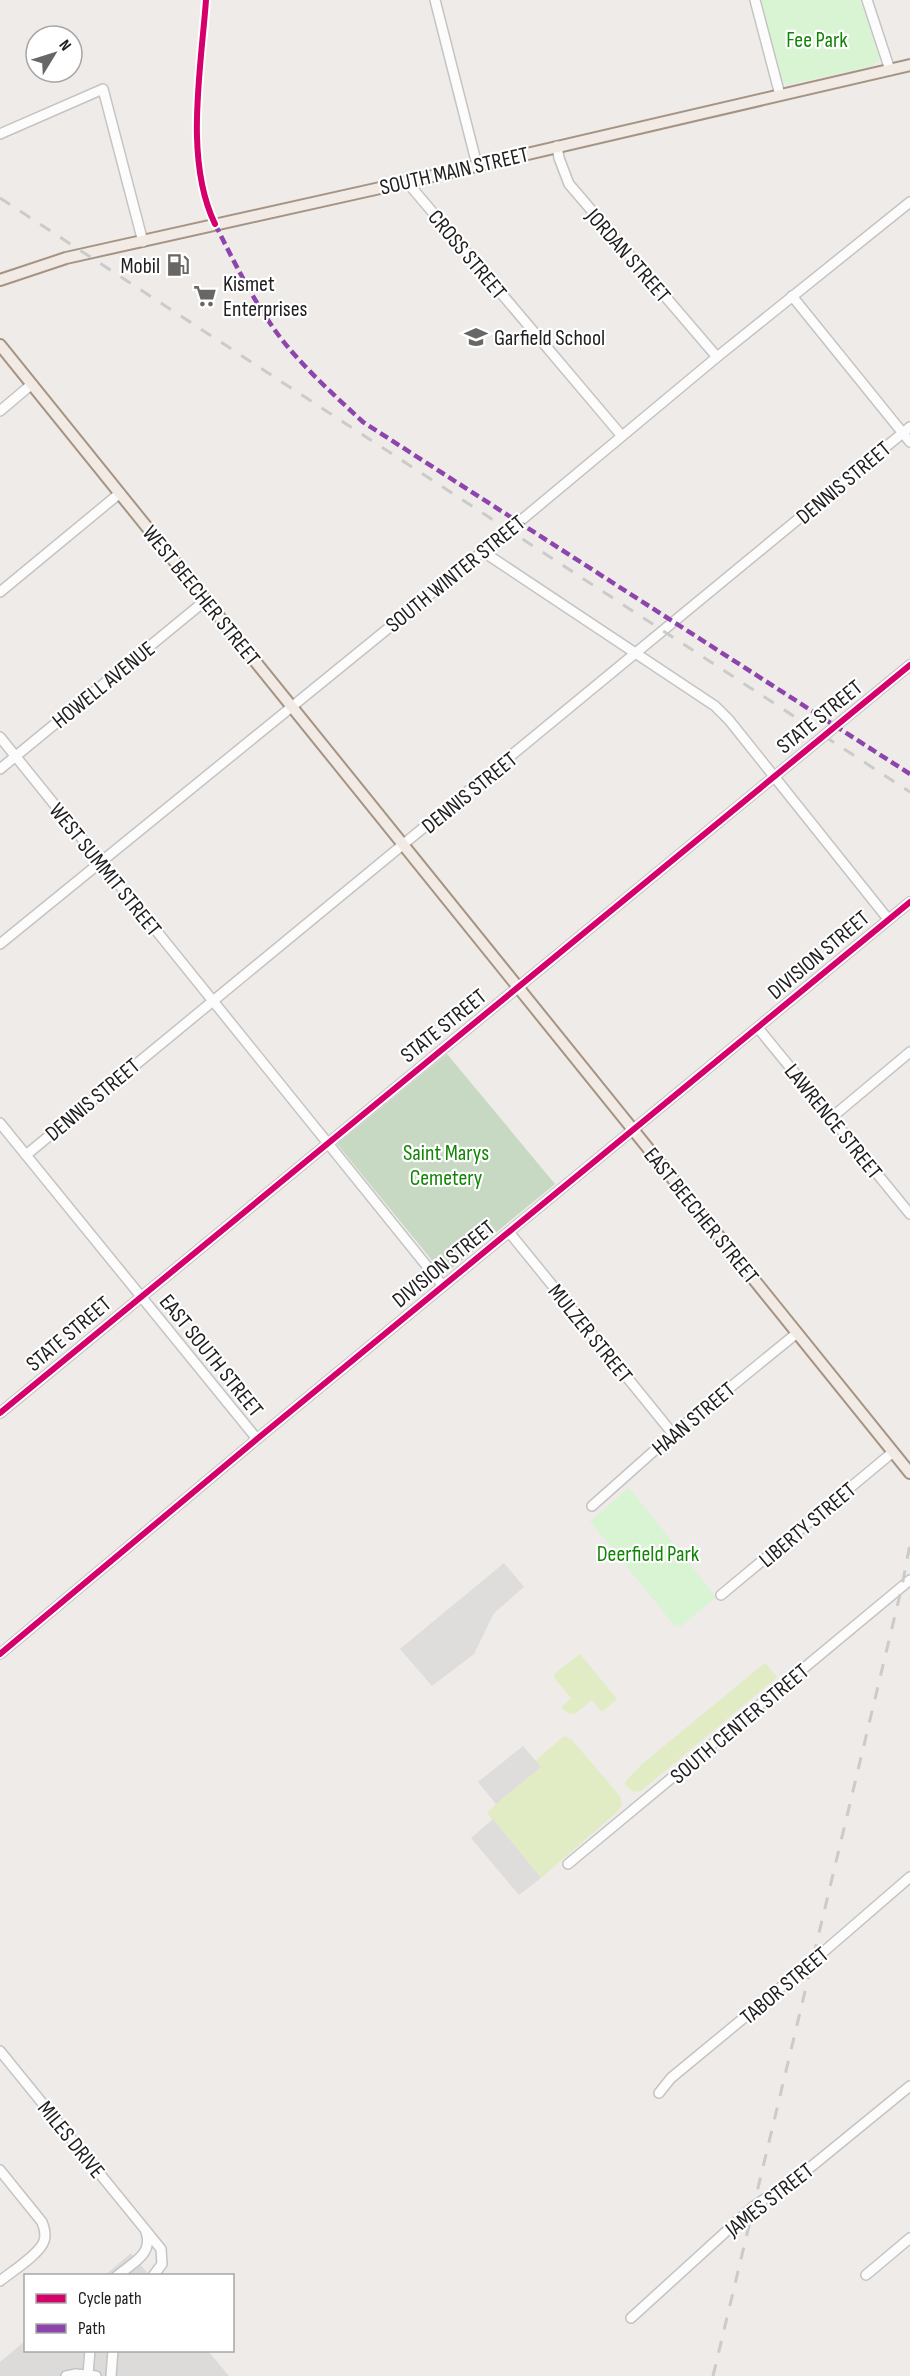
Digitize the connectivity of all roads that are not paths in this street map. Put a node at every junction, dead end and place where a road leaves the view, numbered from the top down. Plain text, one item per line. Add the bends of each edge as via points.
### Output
1 (435, 0) edge
2 (755, 0) edge
3 (867, 0) edge
4 (910, 65) edge
5 (890, 70) junction
6 (780, 95) junction
7 (0, 134) edge
8 (557, 146) junction
9 (477, 165) junction
10 (407, 182) junction
11 (910, 202) edge
12 (143, 242) junction
13 (0, 280) edge
14 (792, 296) junction
15 (0, 345) edge
16 (717, 357) junction
17 (32, 384) junction
18 (0, 411) edge
19 (906, 430) edge
20 (621, 435) junction
21 (910, 442) edge
22 (120, 494) junction
23 (483, 550) junction
24 (0, 592) edge
25 (206, 600) junction
26 (637, 653) junction
27 (910, 665) edge
28 (291, 706) junction
29 (0, 737) edge
30 (15, 756) junction
31 (0, 769) edge
32 (773, 777) junction
33 (404, 845) junction
34 (101, 861) junction
35 (910, 902) edge
36 (888, 919) junction
37 (0, 944) edge
38 (517, 986) junction
39 (212, 1000) junction
40 (758, 1028) junction
41 (910, 1052) edge
42 (831, 1118) junction
43 (0, 1123) edge
44 (633, 1131) junction
45 (326, 1143) junction
46 (26, 1155) junction
47 (910, 1214) edge
48 (509, 1232) junction
49 (443, 1286) junction
50 (141, 1296) junction
51 (797, 1334) junction
52 (0, 1413) edge
53 (673, 1434) junction
54 (257, 1439) junction
55 (893, 1452) junction
56 (910, 1473) edge
57 (592, 1506) dead end
58 (910, 1580) edge
59 (721, 1595) dead end
60 (0, 1654) edge
61 (568, 1864) dead end
62 (910, 1877) edge
63 (0, 2051) edge
64 (910, 2086) edge
65 (659, 2093) dead end
66 (0, 2170) edge
67 (144, 2227) junction
68 (910, 2238) edge
69 (119, 2274) edge
70 (155, 2274) edge
71 (866, 2275) dead end
72 (0, 2280) edge
73 (631, 2318) dead end
74 (90, 2352) edge
75 (113, 2352) edge
76 (92, 2375) edge
77 (66, 2376) edge
78 (111, 2376) edge

1 - 9 street
2 - 6 street
3 - 5 street
4 - 5 main road, SOUTH MAIN STREET
5 - 6 main road, SOUTH MAIN STREET
6 - 8 main road, SOUTH MAIN STREET
7 - 12 street via 103,89
8 - 9 main road, SOUTH MAIN STREET
8 - 16 street, JORDAN STREET via 569,184
9 - 10 main road, SOUTH MAIN STREET
10 - 12 main road, SOUTH MAIN STREET
10 - 20 street, CROSS STREET
11 - 14 street, SOUTH WINTER STREET
12 - 13 main road, SOUTH MAIN STREET via 57,260
14 - 16 street, SOUTH WINTER STREET
14 - 19 street
15 - 17 main road, WEST BEECHER STREET
16 - 20 street, SOUTH WINTER STREET
17 - 18 street
17 - 22 main road, WEST BEECHER STREET
19 - 21 street
19 - 26 street, DENNIS STREET
20 - 23 street, SOUTH WINTER STREET
22 - 24 street
22 - 25 main road, WEST BEECHER STREET
23 - 26 street
23 - 28 street, SOUTH WINTER STREET
25 - 28 main road, WEST BEECHER STREET
25 - 30 street, HOWELL AVENUE
26 - 32 street via 715,706
26 - 33 street, DENNIS STREET
27 - 32 street, STATE STREET
28 - 33 main road, WEST BEECHER STREET
28 - 34 street, SOUTH WINTER STREET
29 - 30 street, WEST SUMMIT STREET
30 - 31 street, HOWELL AVENUE
30 - 34 street, WEST SUMMIT STREET
32 - 36 street
32 - 38 street, STATE STREET
33 - 38 main road, EAST BEECHER STREET
33 - 39 street, DENNIS STREET
34 - 37 street, SOUTH WINTER STREET
34 - 39 street, WEST SUMMIT STREET
35 - 36 street, DIVISION STREET
36 - 40 street, DIVISION STREET
38 - 44 main road, EAST BEECHER STREET
38 - 45 street, STATE STREET
39 - 45 street, WEST SUMMIT STREET
39 - 46 street, DENNIS STREET
40 - 42 street, LAWRENCE STREET
40 - 44 street, DIVISION STREET
41 - 42 street
42 - 47 street, LAWRENCE STREET
43 - 46 street, EAST SOUTH STREET
44 - 48 street, DIVISION STREET
44 - 51 main road, EAST BEECHER STREET
45 - 49 street, WEST SUMMIT STREET
45 - 50 street, STATE STREET
46 - 50 street, EAST SOUTH STREET
48 - 49 street, DIVISION STREET
48 - 53 street, MULZER STREET
49 - 54 street, DIVISION STREET
50 - 52 street, STATE STREET
50 - 54 street, EAST SOUTH STREET
51 - 53 street, HAAN STREET
51 - 55 main road, EAST BEECHER STREET
53 - 57 street, HAAN STREET
54 - 60 street, DIVISION STREET
55 - 56 main road, EAST BEECHER STREET
55 - 59 street, LIBERTY STREET
58 - 61 street, SOUTH CENTER STREET
62 - 65 street, TABOR STREET via 671,2078
63 - 67 street, MILES DRIVE
64 - 73 street, JAMES STREET via 812,2166 753,2207
66 - 72 street via 42,2222 44,2230 44,2241 38,2250
67 - 69 street via 147,2250
67 - 70 street, MILES DRIVE via 163,2256
68 - 71 street
74 - 76 street
75 - 78 street
76 - 77 street

